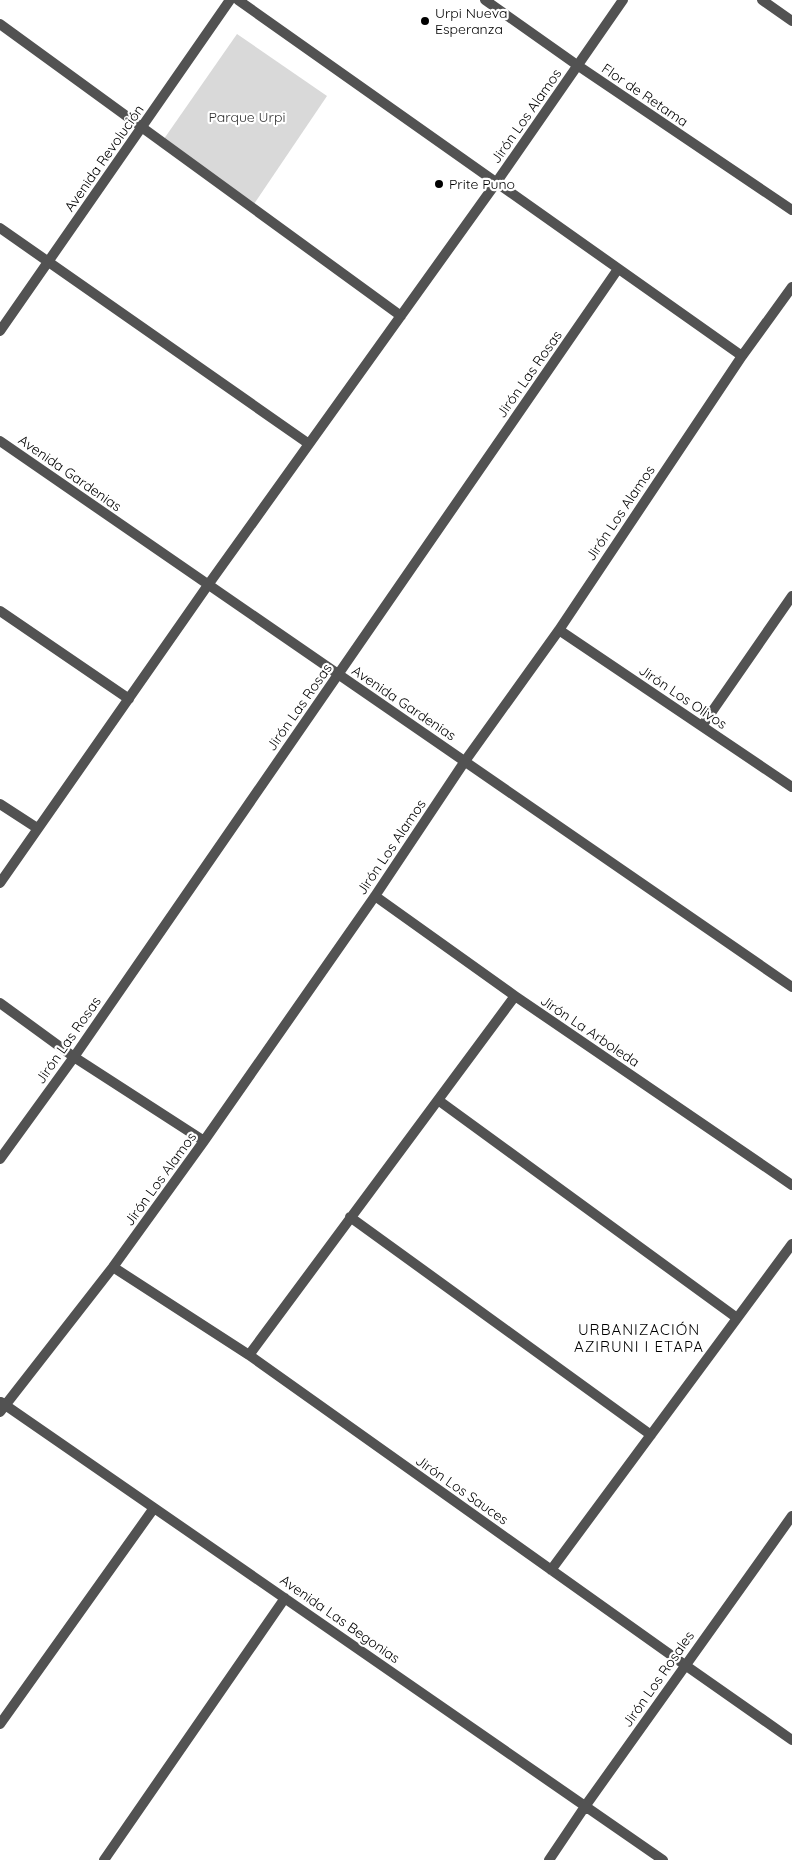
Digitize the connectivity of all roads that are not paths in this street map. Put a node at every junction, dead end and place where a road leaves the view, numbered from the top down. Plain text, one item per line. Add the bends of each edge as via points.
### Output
1 (230, 0) edge
2 (238, 0) edge
3 (485, 0) edge
4 (623, 0) edge
5 (762, 0) edge
6 (792, 20) edge
7 (0, 24) edge
8 (577, 65) junction
9 (141, 128) junction
10 (496, 183) junction
11 (792, 210) edge
12 (0, 228) edge
13 (48, 263) junction
14 (618, 269) junction
15 (792, 287) edge
16 (401, 316) junction
17 (0, 332) edge
18 (742, 356) junction
19 (0, 440) edge
20 (309, 444) junction
21 (208, 585) junction
22 (792, 596) edge
23 (0, 611) edge
24 (559, 630) junction
25 (338, 675) junction
26 (129, 699) junction
27 (702, 726) junction
28 (465, 761) junction
29 (792, 787) edge
30 (0, 804) edge
31 (37, 828) junction
32 (0, 883) edge
33 (375, 896) junction
34 (792, 987) edge
35 (515, 996) junction
36 (0, 1003) edge
37 (74, 1057) junction
38 (438, 1100) junction
39 (204, 1141) junction
40 (0, 1159) edge
41 (792, 1185) edge
42 (350, 1217) junction
43 (792, 1244) edge
44 (113, 1267) junction
45 (737, 1318) junction
46 (249, 1355) junction
47 (2, 1406) edge
48 (651, 1436) junction
49 (154, 1508) junction
50 (792, 1516) edge
51 (551, 1570) junction
52 (285, 1598) junction
53 (685, 1666) junction
54 (0, 1724) edge
55 (792, 1740) edge
56 (586, 1805) junction
57 (104, 1860) edge
58 (549, 1860) edge
59 (663, 1860) edge

1 - 9 street, Avenida Revolución
2 - 10 street
3 - 8 street, Flor de Retama
4 - 8 street, Jirón Los Alamos
5 - 6 street
7 - 9 street
8 - 10 street, Jirón Los Alamos
8 - 11 street, Flor de Retama
9 - 13 street, Avenida Revolución
9 - 16 street
10 - 14 street
10 - 16 street, Jirón Los Alamos
12 - 13 street
13 - 17 street, Avenida Revolución
13 - 20 street
14 - 18 street
14 - 25 street, Jirón Las Rosas
15 - 18 street, Jirón Los Alamos
16 - 20 street, Jirón Los Alamos
18 - 24 street, Jirón Los Alamos
19 - 21 street, Avenida Gardenias
20 - 21 street, Jirón Los Alamos
21 - 25 street, Avenida Gardenias
21 - 26 street, Jirón Los Alamos
22 - 27 street
23 - 26 street
24 - 27 street, Jirón Los Olivos
24 - 28 street, Jirón Los Alamos
25 - 28 street, Avenida Gardenias
25 - 37 street, Jirón Las Rosas
26 - 31 street, Jirón Los Alamos
27 - 29 street, Jirón Los Olivos
28 - 33 street, Jirón Los Alamos
28 - 34 street, Avenida Gardenias
30 - 31 street
31 - 32 street, Jirón Los Alamos
33 - 35 street, Jirón La Arboleda
33 - 39 street, Jirón Los Alamos
35 - 38 street
35 - 41 street, Jirón La Arboleda
36 - 37 street
37 - 39 street
37 - 40 street, Jirón Las Rosas
38 - 42 street
38 - 45 street
39 - 44 street, Jirón Los Alamos
42 - 46 street
42 - 48 street
43 - 45 street
44 - 46 street, Jirón Los Sauces
44 - 47 street, Jirón Los Alamos
45 - 48 street
46 - 51 street, Jirón Los Sauces
47 - 49 street, Avenida Las Begonias
48 - 51 street
49 - 52 street, Avenida Las Begonias
49 - 54 street
50 - 53 street, Jirón Los Rosales
51 - 53 street, Jirón Los Sauces
52 - 56 street, Avenida Las Begonias
52 - 57 street
53 - 55 street, Jirón Los Sauces
53 - 56 street, Jirón Los Rosales
56 - 58 street, Jirón Los Rosales
56 - 59 street, Avenida Las Begonias

